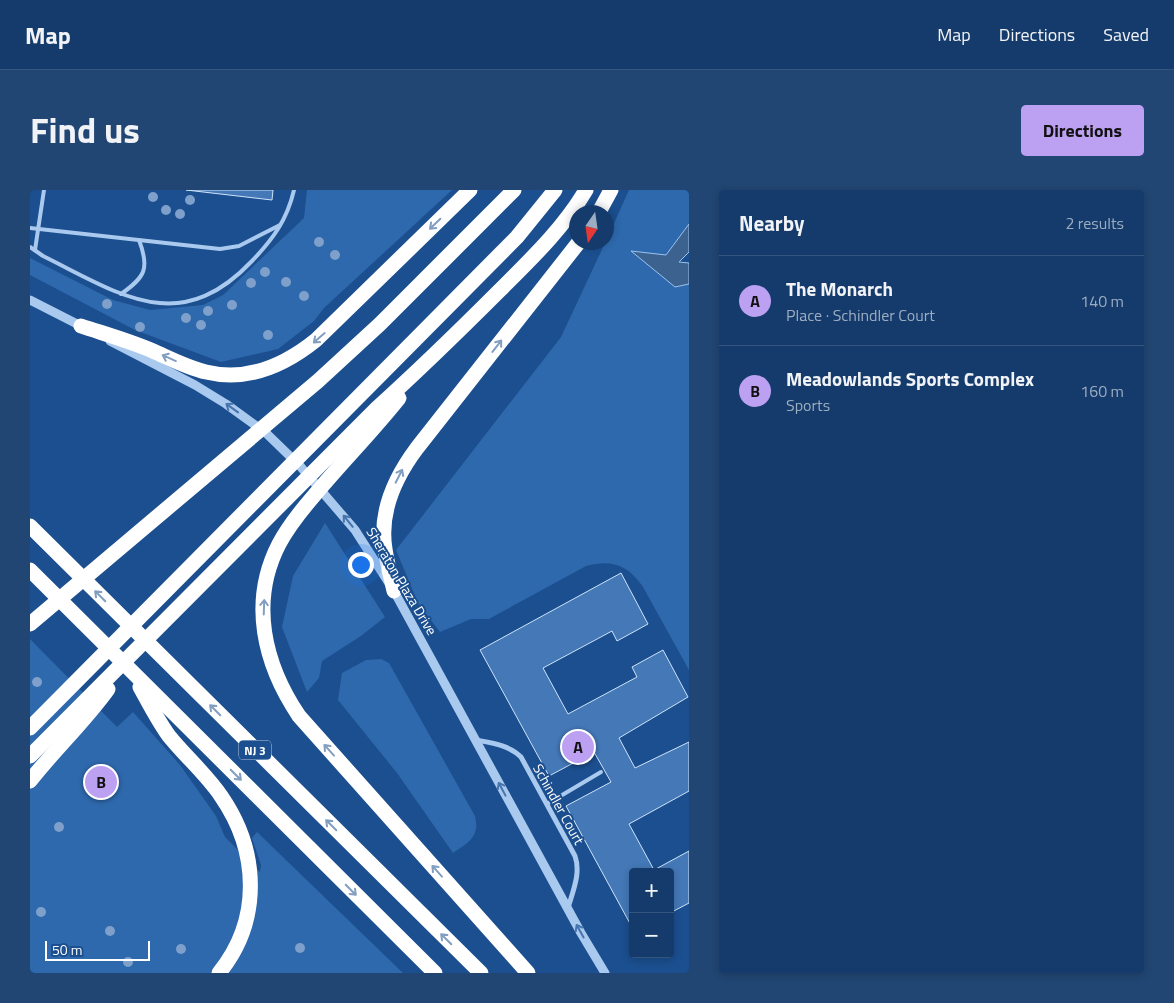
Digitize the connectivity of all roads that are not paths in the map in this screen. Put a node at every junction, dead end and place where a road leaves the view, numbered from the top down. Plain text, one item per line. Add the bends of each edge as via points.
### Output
1 (44, 190) edge
2 (294, 190) edge
3 (470, 190) edge
4 (514, 190) edge
5 (555, 190) edge
6 (586, 190) edge
7 (611, 190) edge
8 (603, 205) edge
9 (282, 224) junction
10 (30, 228) edge
11 (38, 228) junction
12 (139, 240) junction
13 (30, 247) edge
14 (35, 250) junction
15 (573, 250) edge
16 (121, 294) junction
17 (30, 300) edge
18 (81, 326) junction
19 (347, 446) junction
20 (30, 526) edge
21 (30, 570) edge
22 (394, 591) junction
23 (30, 624) edge
24 (127, 666) junction
25 (82, 713) junction
26 (30, 728) edge
27 (476, 740) junction
28 (30, 756) edge
29 (601, 772) dead end
30 (30, 781) edge
31 (547, 804) junction
32 (567, 909) junction
33 (219, 973) edge
34 (435, 973) edge
35 (481, 973) edge
36 (528, 973) edge
37 (605, 973) edge

1 - 11 lane
2 - 9 lane
3 -> 18 highway via 321,336 274,367 238,375 206,372
4 - 23 highway via 380,324 301,395
5 - 26 highway via 517,237
6 - 19 highway via 544,244 428,362 384,416
7 - 8 highway
9 - 12 lane via 249,242 230,248 211,249
9 - 16 lane via 238,274 204,296 172,304 138,300
10 - 11 lane
11 - 12 lane
11 - 14 lane
12 - 16 lane via 145,260 143,274
13 - 14 lane
14 - 16 lane
22 -> 15 highway via 384,525 392,491 402,469
17 - 18 street, Sheraton Plaza Drive
22 -> 18 street, Sheraton Plaza Drive via 332,501 266,433 195,386
19 - 25 highway via 276,509 138,648 94,708
36 -> 19 highway via 307,727 273,670 266,645 263,608 271,564 291,525
35 -> 20 highway, NJ 3
21 - 24 highway, NJ 3
22 - 27 street, Sheraton Plaza Drive
24 - 33 highway via 169,735 221,795 242,834 250,868 248,915 235,949
24 -> 34 highway, NJ 3
25 - 28 highway
25 - 30 highway
27 - 31 street, Schindler Court via 500,745 517,754
32 -> 27 street, Sheraton Plaza Drive
29 - 31 lane
31 - 32 street, Schindler Court via 578,862 578,874
37 -> 32 street, Sheraton Plaza Drive

